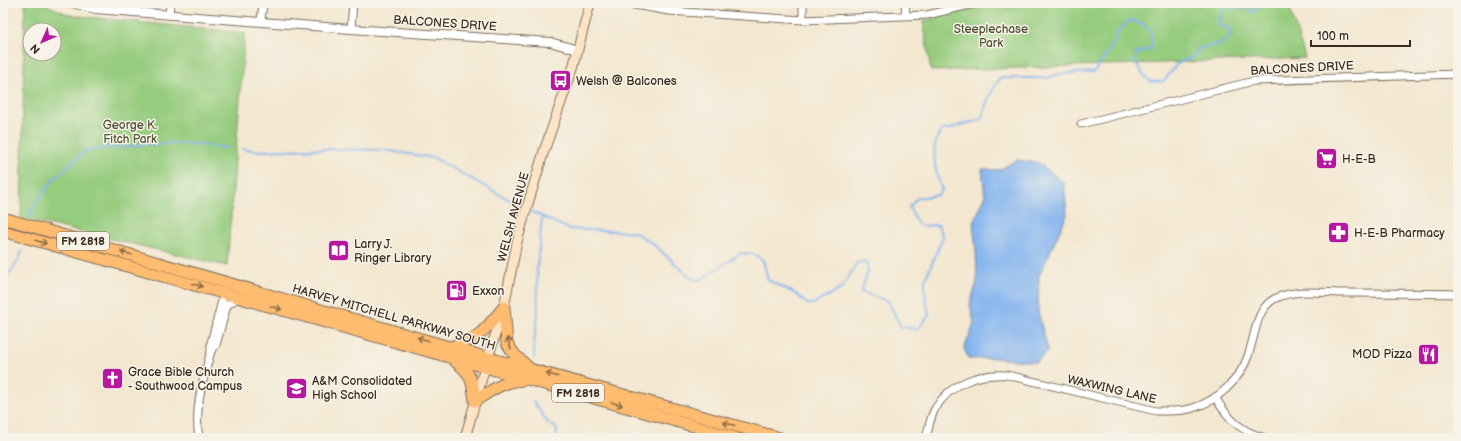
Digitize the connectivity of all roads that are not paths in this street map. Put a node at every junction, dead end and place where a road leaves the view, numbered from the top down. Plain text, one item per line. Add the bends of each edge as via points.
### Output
1 (170, 3) edge
2 (262, 3) edge
3 (353, 3) edge
4 (590, 3) edge
5 (622, 3) edge
6 (802, 3) edge
7 (905, 3) edge
8 (978, 3) edge
9 (76, 4) edge
10 (651, 6) edge
11 (169, 15) junction
12 (906, 16) junction
13 (803, 20) junction
14 (261, 21) junction
15 (351, 29) junction
16 (578, 50) junction
17 (1458, 74) edge
18 (1081, 124) dead end
19 (3, 218) edge
20 (3, 231) edge
21 (239, 292) junction
22 (224, 293) junction
23 (1458, 294) edge
24 (504, 307) junction
25 (211, 351) junction
26 (450, 352) junction
27 (486, 362) junction
28 (530, 375) junction
29 (1215, 397) junction
30 (475, 400) junction
31 (199, 438) edge
32 (465, 438) edge
33 (736, 438) edge
34 (780, 438) edge
35 (926, 438) edge
36 (1265, 438) edge

1 - 11 street
2 - 14 street
3 - 15 street
4 - 16 main road, WELSH AVENUE
5 - 10 street
6 - 13 street
7 - 12 street
8 - 12 street via 927,15
9 - 11 street, BALCONES DRIVE via 96,9
10 - 13 street via 699,13
11 - 14 street, BALCONES DRIVE
12 - 13 street
14 - 15 street, BALCONES DRIVE
15 - 16 street, BALCONES DRIVE via 550,42
16 - 24 main road, WELSH AVENUE via 524,217
17 - 18 street, BALCONES DRIVE via 1254,81
21 -> 19 highway, HARVEY MITCHELL PARKWAY SOUTH / FM 2818
20 -> 22 highway, FM 2818
21 - 22 highway via 229,289
21 - 25 street via 227,305 216,345
21 - 26 highway, HARVEY MITCHELL PARKWAY SOUTH / FM 2818
22 - 25 street
23 - 29 street, WAXWING LANE via 1291,293 1273,300 1255,327 1245,364 1229,386
24 - 26 highway via 484,332
24 - 27 main road, WELSH AVENUE
28 -> 24 highway via 507,343
25 - 31 street via 198,401
26 - 27 highway, HARVEY MITCHELL PARKWAY SOUTH / FM 2818
26 - 30 highway via 465,368 473,382
27 - 28 highway, HARVEY MITCHELL PARKWAY SOUTH / FM 2818
27 - 30 main road, WELSH AVENUE
28 - 30 highway via 503,383
28 -> 33 highway, HARVEY MITCHELL PARKWAY SOUTH / FM 2818
34 -> 28 highway, HARVEY MITCHELL PARKWAY SOUTH / FM 2818
29 - 35 street, WAXWING LANE via 1192,409 1156,411 1006,375 983,375 965,381 941,400 935,409
29 - 36 street via 1232,421 1243,430
30 - 32 main road, WELSH AVENUE

